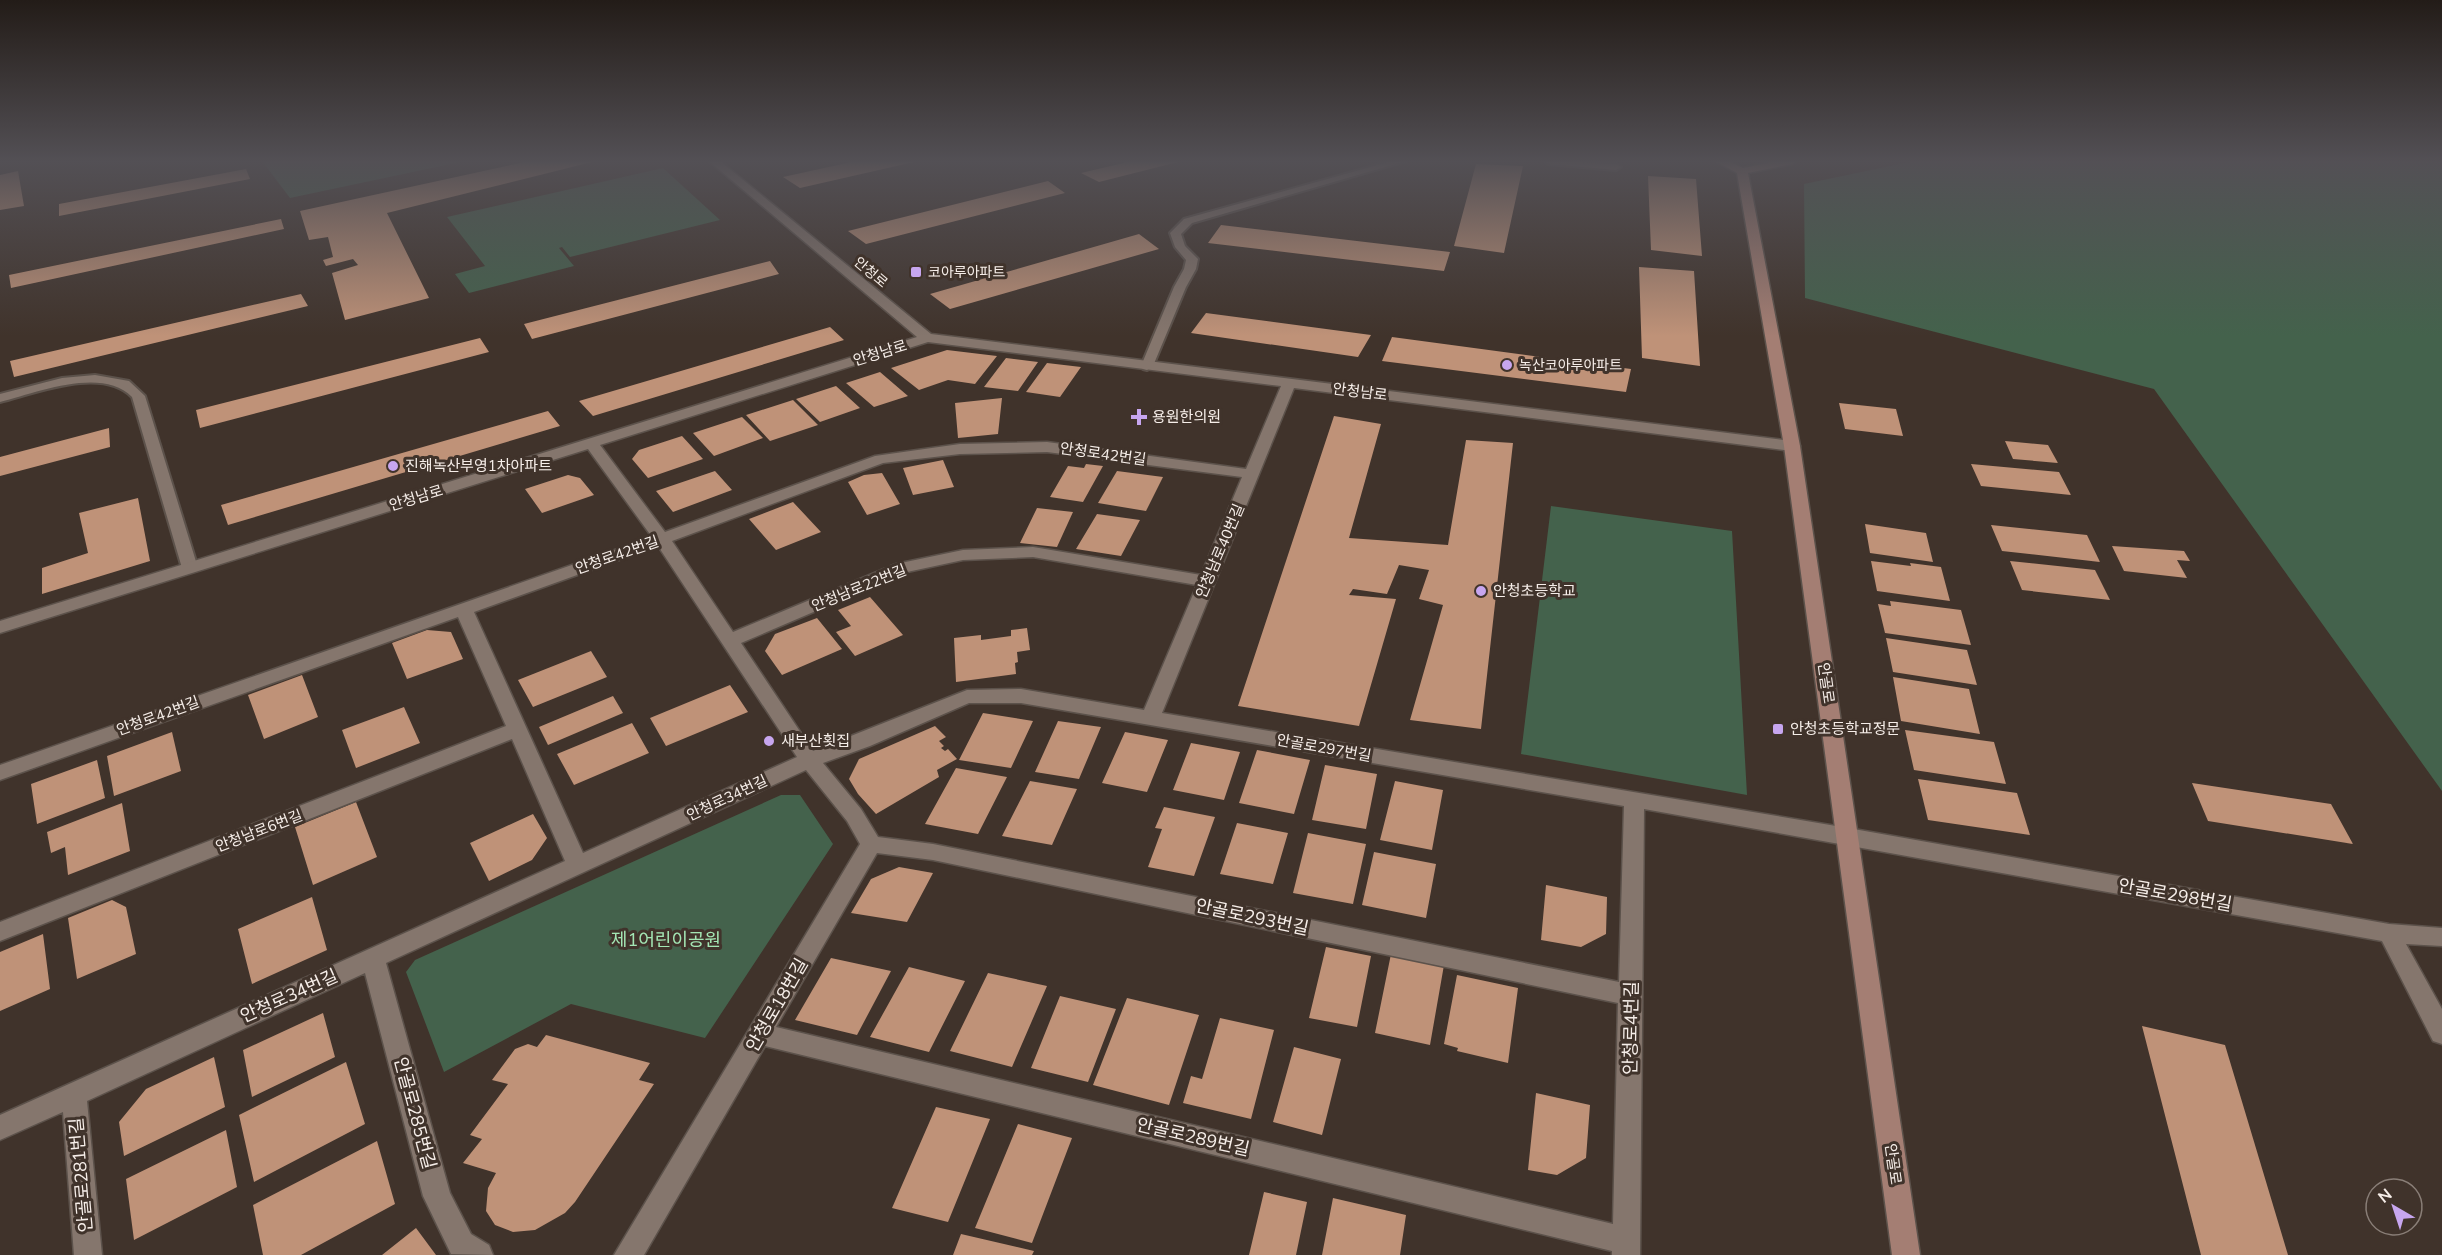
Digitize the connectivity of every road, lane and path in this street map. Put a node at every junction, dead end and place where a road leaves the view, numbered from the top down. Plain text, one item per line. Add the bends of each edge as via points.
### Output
1 (784, 220) edge
2 (1193, 220) edge
3 (1751, 220) edge
4 (927, 338) junction
5 (1147, 366) junction
6 (1289, 383) junction
7 (0, 398) edge
8 (591, 443) junction
9 (1792, 446) junction
10 (1252, 474) junction
11 (663, 539) junction
12 (190, 568) junction
13 (1207, 581) junction
14 (463, 608) junction
15 (0, 627) edge
16 (729, 641) junction
17 (1149, 718) junction
18 (518, 729) junction
19 (809, 760) junction
20 (0, 773) edge
21 (1634, 802) junction
22 (1848, 836) junction
23 (871, 844) junction
24 (578, 865) junction
25 (0, 932) edge
26 (2390, 933) junction
27 (2442, 937) edge
28 (374, 958) junction
29 (1631, 995) junction
30 (2442, 1033) edge
31 (760, 1034) junction
32 (74, 1094) junction
33 (0, 1128) edge
34 (1627, 1248) edge
35 (88, 1255) edge
36 (479, 1255) edge
37 (628, 1255) edge
38 (1906, 1255) edge

1 - 4 street, 안청로
2 - 5 lane via 1175,233 1180,247 1192,259 1190,269
3 - 9 main road, 안골로
4 - 5 street, 안청남로
4 - 8 street, 안청남로
5 - 6 street, 안청남로
6 - 9 street, 안청남로
6 - 10 street, 안청남로40번길
7 - 12 lane via 100,378 125,384 138,396
8 - 11 street
8 - 12 street, 안청남로
9 - 22 main road, 안골로
10 - 11 street, 안청로42번길 via 1047,447 960,448 880,459
10 - 13 street, 안청남로40번길
11 - 14 street, 안청로42번길
11 - 16 street
12 - 15 street, 안청남로
13 - 16 street, 안청남로22번길 via 1033,552 963,555 903,568
13 - 17 street, 안청남로40번길
14 - 18 street
14 - 20 street, 안청로42번길
16 - 19 street
17 - 19 street, 안골로297번길 via 1021,696 967,698
17 - 21 street, 안골로297번길
18 - 24 street
18 - 25 street, 안청남로6번길
19 - 23 street via 854,815
19 - 24 street, 안청로34번길
21 - 22 street, 안골로297번길
21 - 29 street, 안청로4번길
22 - 26 street, 안골로298번길
22 - 38 main road, 안골로
23 - 29 street, 안골로293번길 via 933,852
23 - 31 street, 안청로18번길
24 - 28 street, 안청로34번길
26 - 27 street, 안골로298번길
26 - 30 street
28 - 32 street, 안청로34번길
28 - 36 street, 안골로285번길 via 437,1196 461,1244
29 - 34 street, 안청로4번길
31 - 34 street, 안골로289번길
31 - 37 street, 안청로18번길
32 - 33 street, 안청로34번길
32 - 35 street, 안골로281번길

